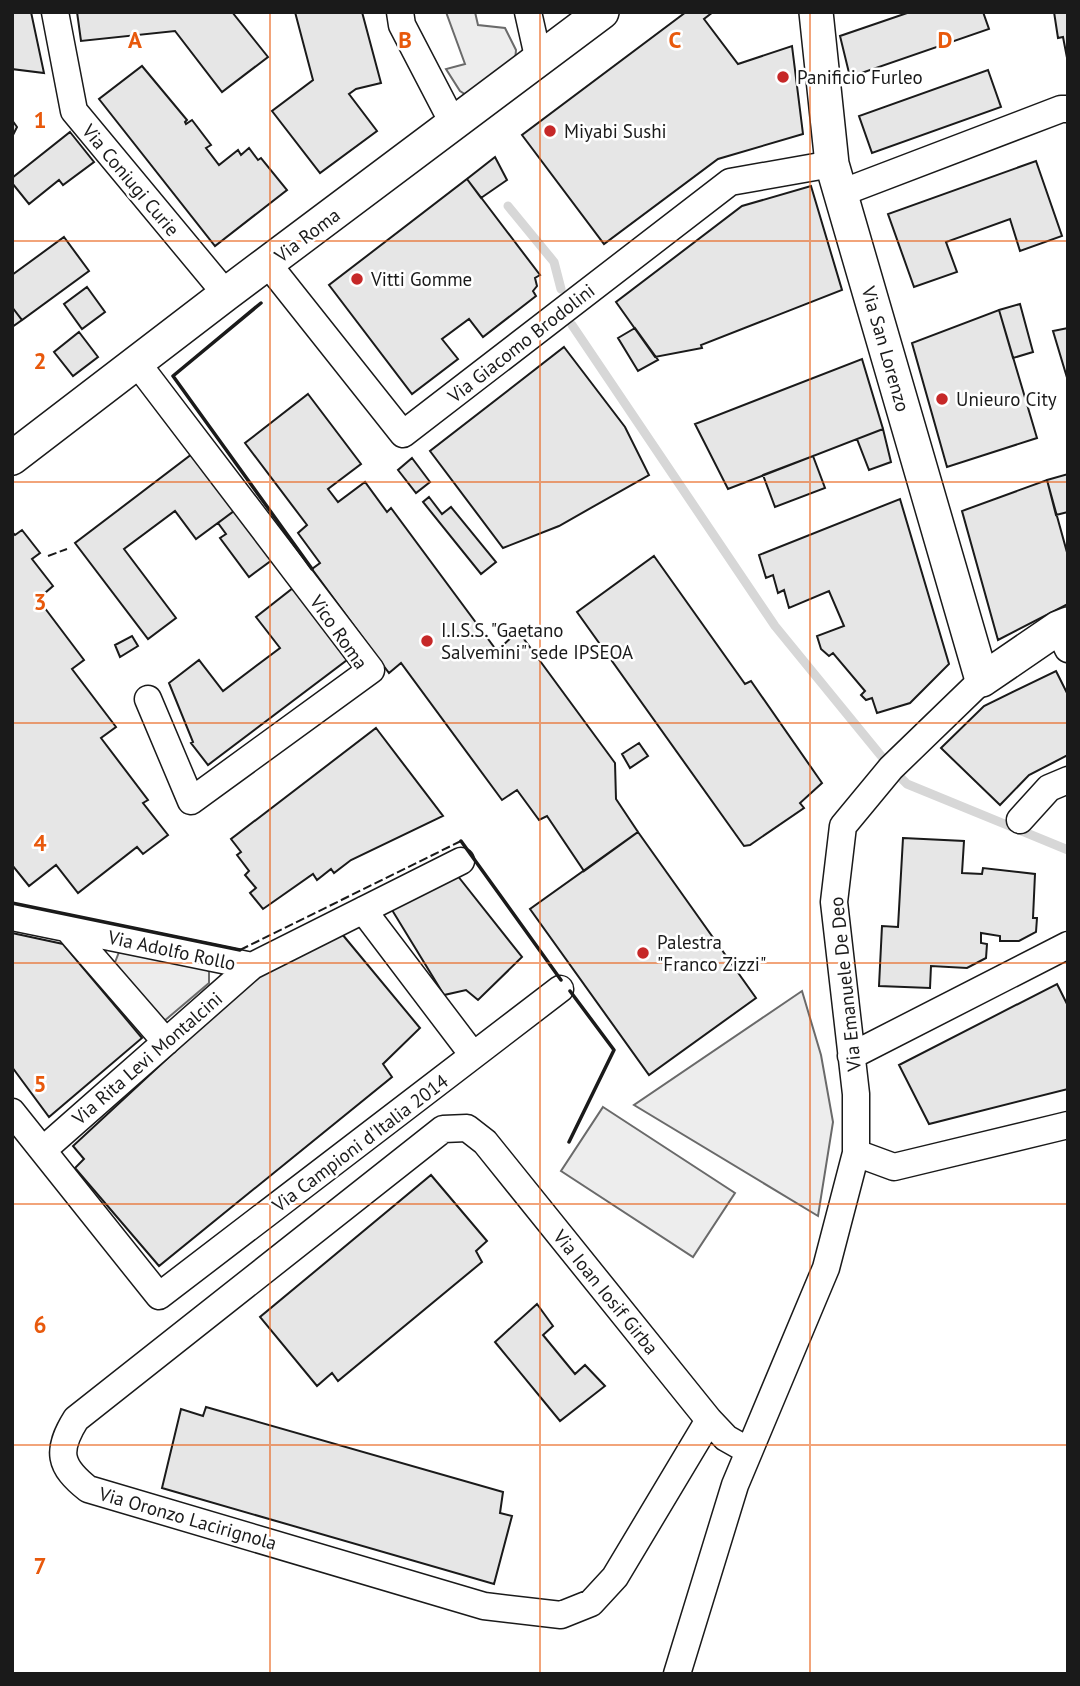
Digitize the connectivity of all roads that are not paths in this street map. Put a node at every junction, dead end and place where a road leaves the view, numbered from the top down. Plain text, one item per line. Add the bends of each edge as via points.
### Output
1 (55, 12) edge
2 (400, 12) edge
3 (528, 12) edge
4 (603, 12) edge
5 (816, 12) edge
6 (539, 61) junction
7 (1068, 109) edge
8 (454, 125) junction
9 (836, 179) junction
10 (268, 264) junction
11 (226, 294) junction
12 (137, 363) junction
13 (12, 458) edge
14 (1064, 634) edge
15 (982, 680) junction
16 (148, 699) dead end
17 (1068, 780) edge
18 (1020, 820) dead end
19 (461, 861) dead end
20 (363, 910) junction
21 (12, 917) edge
22 (67, 928) junction
23 (1068, 945) edge
24 (252, 966) junction
25 (560, 989) dead end
26 (166, 1042) junction
27 (473, 1055) junction
28 (851, 1056) junction
29 (12, 1112) edge
30 (1068, 1125) edge
31 (467, 1129) joint
32 (43, 1150) junction
33 (856, 1153) junction
34 (709, 1420) junction
35 (749, 1451) junction
36 (677, 1674) edge

1 - 11 street, Via Coniugi Curie via 74,111
2 - 8 street via 402,25
3 - 6 street
4 - 6 street, Via Roma
5 - 9 street, Via San Lorenzo
6 - 8 street, Via Roma
7 - 9 street
8 - 10 street, Via Roma
9 - 10 street, Via Giacomo Brodolini via 730,182 403,434
9 - 15 street, Via San Lorenzo
10 - 11 street, Via Roma
11 - 12 street, Via Roma
12 - 13 street, Via Roma
12 - 16 street, Vico Roma via 370,670 191,801
14 - 15 street, Via Emanuele De Deo
15 - 28 street, Via Emanuele De Deo via 891,768 843,826 834,902
17 - 18 street via 1049,788
19 - 20 street, Via Adolfo Rollo
20 - 24 street, Via Adolfo Rollo
20 - 27 street
21 - 22 street, Via Adolfo Rollo
22 - 24 street, Via Adolfo Rollo
22 - 26 street
23 - 28 street
24 - 26 street, Via Rita Levi Montalcini
25 - 27 street, Via Campioni d'Italia 2014
26 - 32 street, Via Rita Levi Montalcini
27 - 32 street, Via Campioni d'Italia 2014 via 159,1296
28 - 33 street, Via Emanuele De Deo
29 - 32 street
30 - 33 street via 894,1167
31 - 34 street, Via Ioan Iosif Girba via 485,1142
31 - 34 street, Via Oronzo Lacirignola via 443,1129 76,1419 65,1436 62,1458 71,1475 88,1489 484,1606 561,1615 591,1603 615,1577
33 - 35 street, Via Emanuele De Deo via 826,1268
34 - 35 street, Via Ioan Iosif Girba via 726,1438
35 - 36 street, Via Emanuele De Deo

